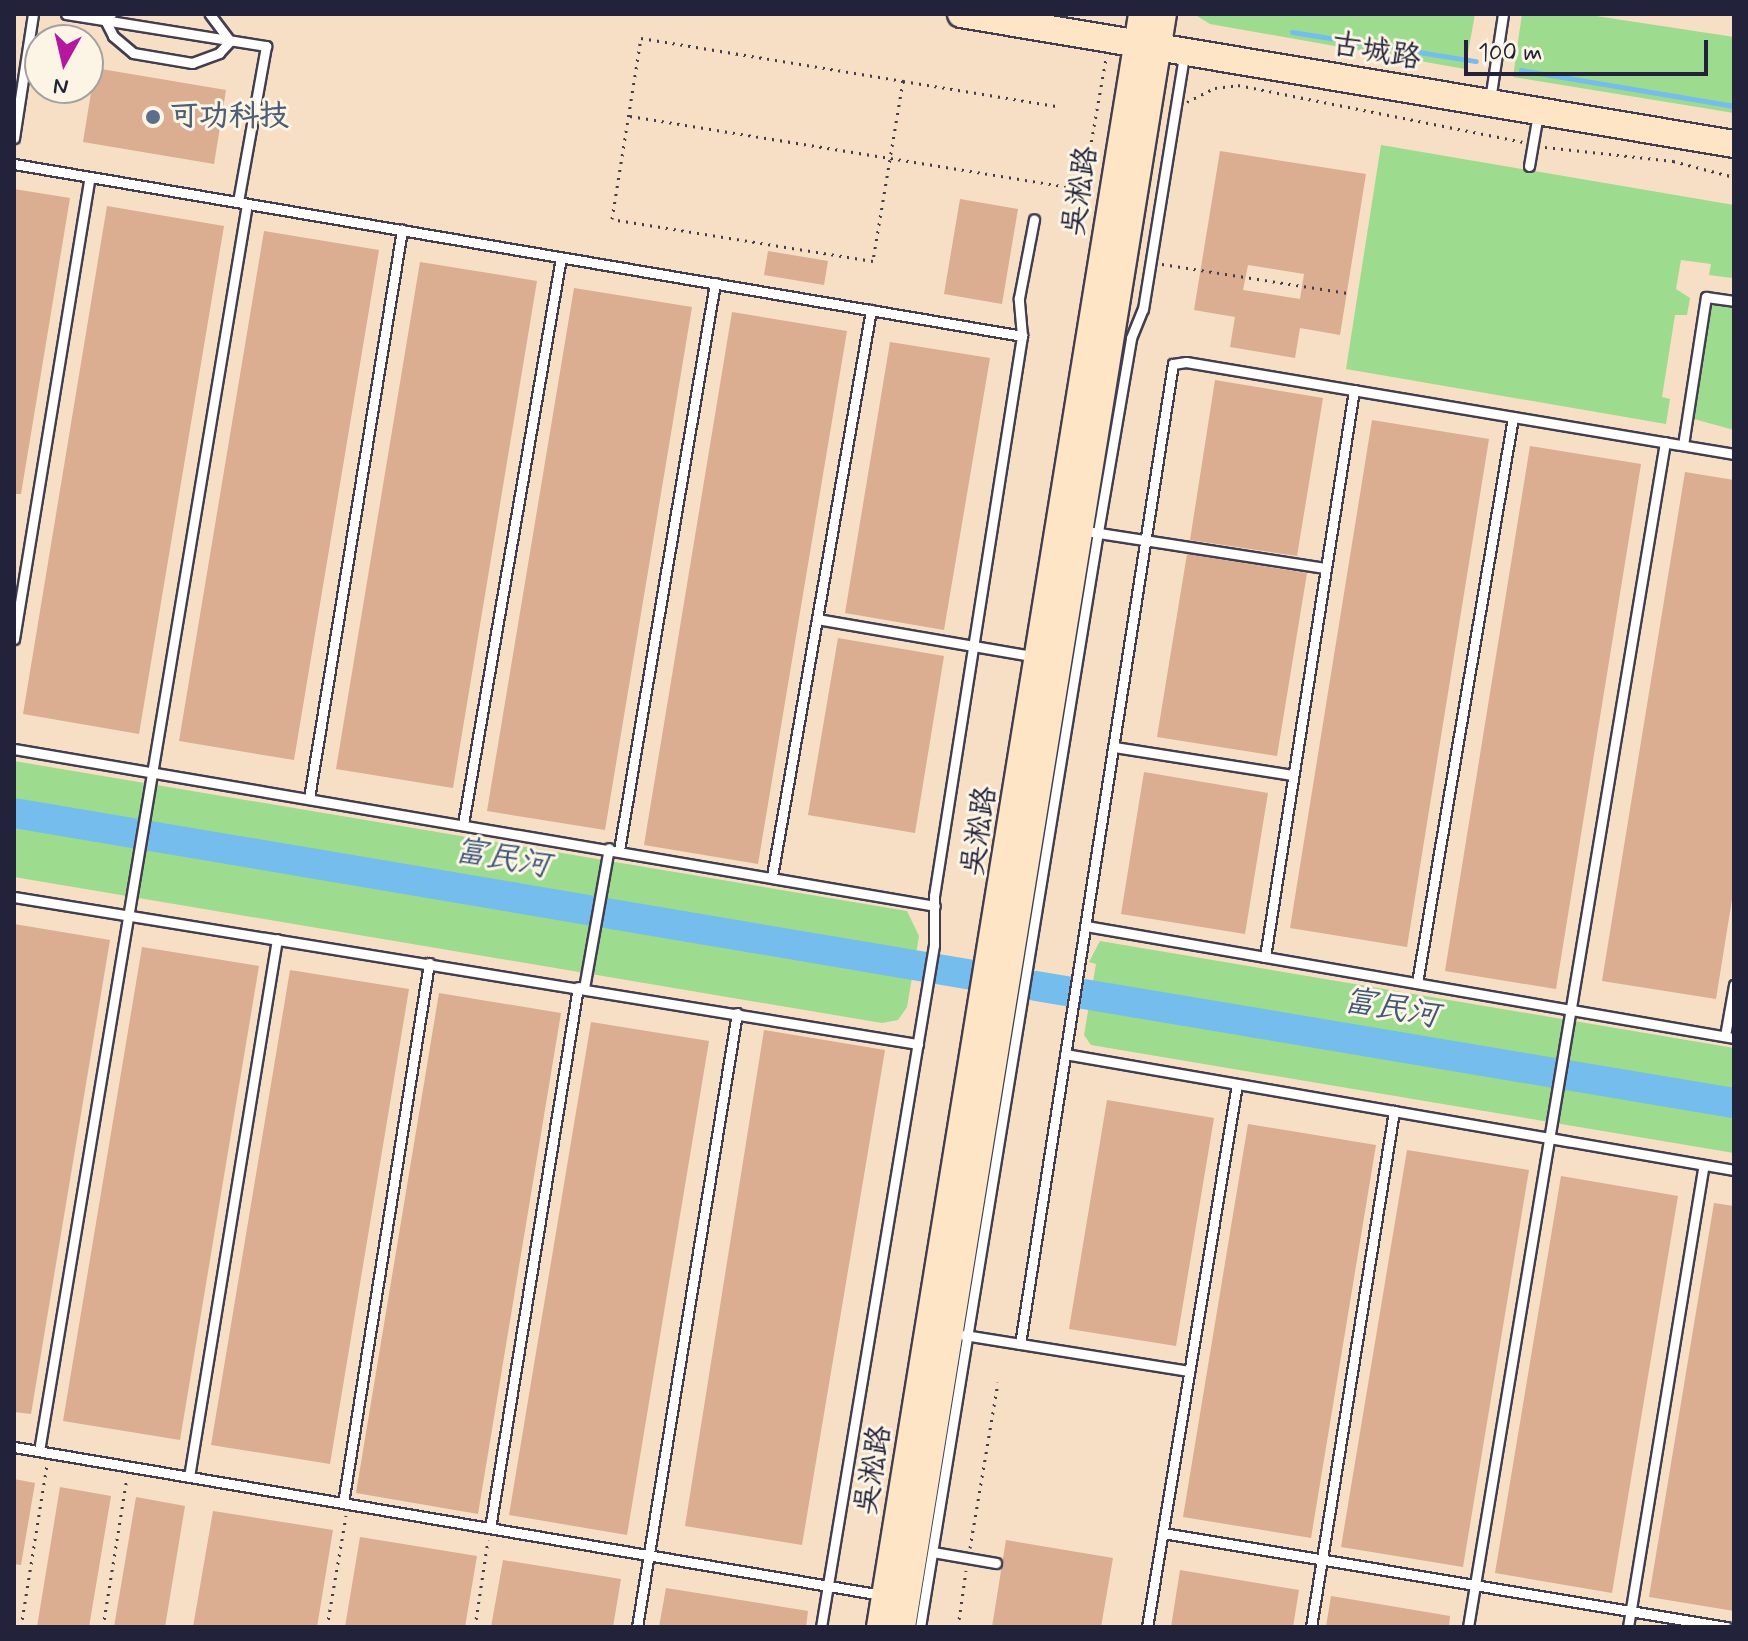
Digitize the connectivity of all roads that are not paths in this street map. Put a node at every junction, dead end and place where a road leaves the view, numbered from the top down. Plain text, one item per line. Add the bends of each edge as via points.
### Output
1 (33, 14) edge
2 (66, 14) edge
3 (210, 14) edge
4 (961, 14) edge
5 (1031, 14) edge
6 (1503, 14) edge
7 (108, 17) edge
8 (1150, 31) edge
9 (230, 41) junction
10 (1186, 46) junction
11 (1490, 96) junction
12 (1538, 111) junction
13 (1734, 129) edge
14 (14, 138) edge
15 (1734, 144) edge
16 (14, 164) edge
17 (1529, 166) dead end
18 (90, 177) junction
19 (243, 203) junction
20 (1034, 219) dead end
21 (402, 230) junction
22 (561, 257) junction
23 (715, 283) junction
24 (1734, 301) edge
25 (871, 310) junction
26 (1022, 336) junction
27 (1354, 390) junction
28 (1513, 417) junction
29 (1665, 442) junction
30 (1683, 445) junction
31 (1734, 454) edge
32 (1081, 530) junction
33 (1146, 540) junction
34 (1325, 568) junction
35 (817, 619) junction
36 (14, 639) edge
37 (973, 646) junction
38 (1040, 658) junction
39 (1114, 747) junction
40 (14, 749) edge
41 (150, 772) junction
42 (1293, 775) junction
43 (309, 798) junction
44 (463, 824) junction
45 (614, 849) junction
46 (772, 876) junction
47 (14, 897) edge
48 (935, 906) junction
49 (128, 915) junction
50 (1086, 926) junction
51 (277, 939) junction
52 (1265, 957) junction
53 (429, 963) junction
54 (1417, 983) junction
55 (1734, 985) edge
56 (581, 988) junction
57 (1568, 1009) junction
58 (737, 1013) junction
59 (1730, 1037) edge
60 (918, 1044) junction
61 (1065, 1054) junction
62 (1237, 1084) junction
63 (1394, 1111) junction
64 (1547, 1138) junction
65 (1704, 1165) junction
66 (1734, 1170) edge
67 (950, 1333) junction
68 (1020, 1344) junction
69 (1189, 1371) junction
70 (14, 1447) edge
71 (44, 1452) junction
72 (189, 1477) junction
73 (345, 1503) junction
74 (490, 1528) junction
75 (1163, 1533) junction
76 (933, 1552) junction
77 (649, 1555) junction
78 (1322, 1560) junction
79 (996, 1563) dead end
80 (828, 1585) junction
81 (1475, 1585) junction
82 (885, 1595) junction
83 (1630, 1611) junction
84 (637, 1627) edge
85 (821, 1627) edge
86 (880, 1627) edge
87 (902, 1627) edge
88 (920, 1627) edge
89 (1147, 1627) edge
90 (1311, 1627) edge
91 (1468, 1627) edge
92 (1628, 1627) edge
93 (1726, 1627) edge

1 - 14 lane
2 - 7 lane
3 - 9 lane
4 - 8 main road, 古城路 via 1109,39
5 - 8 main road, 古城路
6 - 11 lane
7 - 9 lane
7 - 9 lane via 133,53 202,62
8 - 10 main road, 古城路
8 - 32 main road, 吴淞路
9 - 19 lane via 266,46
10 - 11 main road, 古城路
10 - 32 lane via 1143,309
11 - 12 main road, 古城路
11 - 13 main road, 古城路
12 - 15 main road, 古城路
12 - 17 lane
16 - 18 lane
18 - 19 lane
18 - 36 lane
19 - 21 lane
19 - 41 lane
20 - 26 lane via 1019,298
21 - 22 lane
21 - 43 lane
22 - 23 lane
22 - 44 lane
23 - 25 lane
23 - 45 lane
24 - 30 lane via 1706,297
25 - 26 lane
25 - 35 lane
26 - 37 lane
27 - 28 lane
27 - 33 lane via 1173,364
27 - 34 lane
28 - 29 lane
28 - 54 lane
29 - 30 lane
29 - 57 lane
30 - 31 lane
32 - 33 lane
32 - 38 main road, 吴淞路
32 - 67 main road, 吴淞路
33 - 34 lane
33 - 39 lane
34 - 42 lane
35 - 37 lane
35 - 46 lane
37 - 38 lane
37 - 48 lane
38 - 67 main road, 吴淞路
39 - 42 lane
39 - 50 lane
40 - 41 lane
41 - 43 lane
41 - 49 lane
42 - 52 lane
43 - 44 lane
44 - 45 lane
45 - 46 lane
45 - 56 lane
46 - 48 lane
47 - 49 lane
48 - 60 lane
49 - 51 lane
49 - 71 lane
50 - 52 lane
50 - 61 lane
51 - 53 lane
51 - 72 lane
52 - 54 lane
53 - 56 lane
53 - 73 lane
54 - 57 lane
55 - 59 lane
56 - 58 lane
56 - 74 lane
57 - 59 lane
57 - 64 lane
58 - 60 lane
58 - 77 lane
60 - 80 lane
61 - 62 lane
61 - 68 lane
62 - 63 lane
62 - 69 lane
63 - 64 lane
63 - 78 lane
64 - 65 lane
64 - 81 lane
65 - 66 lane
65 - 83 lane
67 - 68 lane
67 - 76 lane
67 - 82 main road, 吴淞路
67 - 87 main road, 吴淞路
68 - 69 lane
69 - 75 lane
70 - 71 lane
71 - 72 lane
72 - 73 lane
73 - 74 lane
74 - 77 lane
75 - 78 lane
75 - 89 lane
76 - 79 lane
76 - 88 lane
77 - 80 lane
77 - 84 lane
78 - 81 lane
78 - 90 lane
80 - 82 lane
80 - 85 lane
81 - 83 lane
81 - 91 lane
82 - 86 main road, 吴淞路
83 - 92 lane
83 - 93 lane

